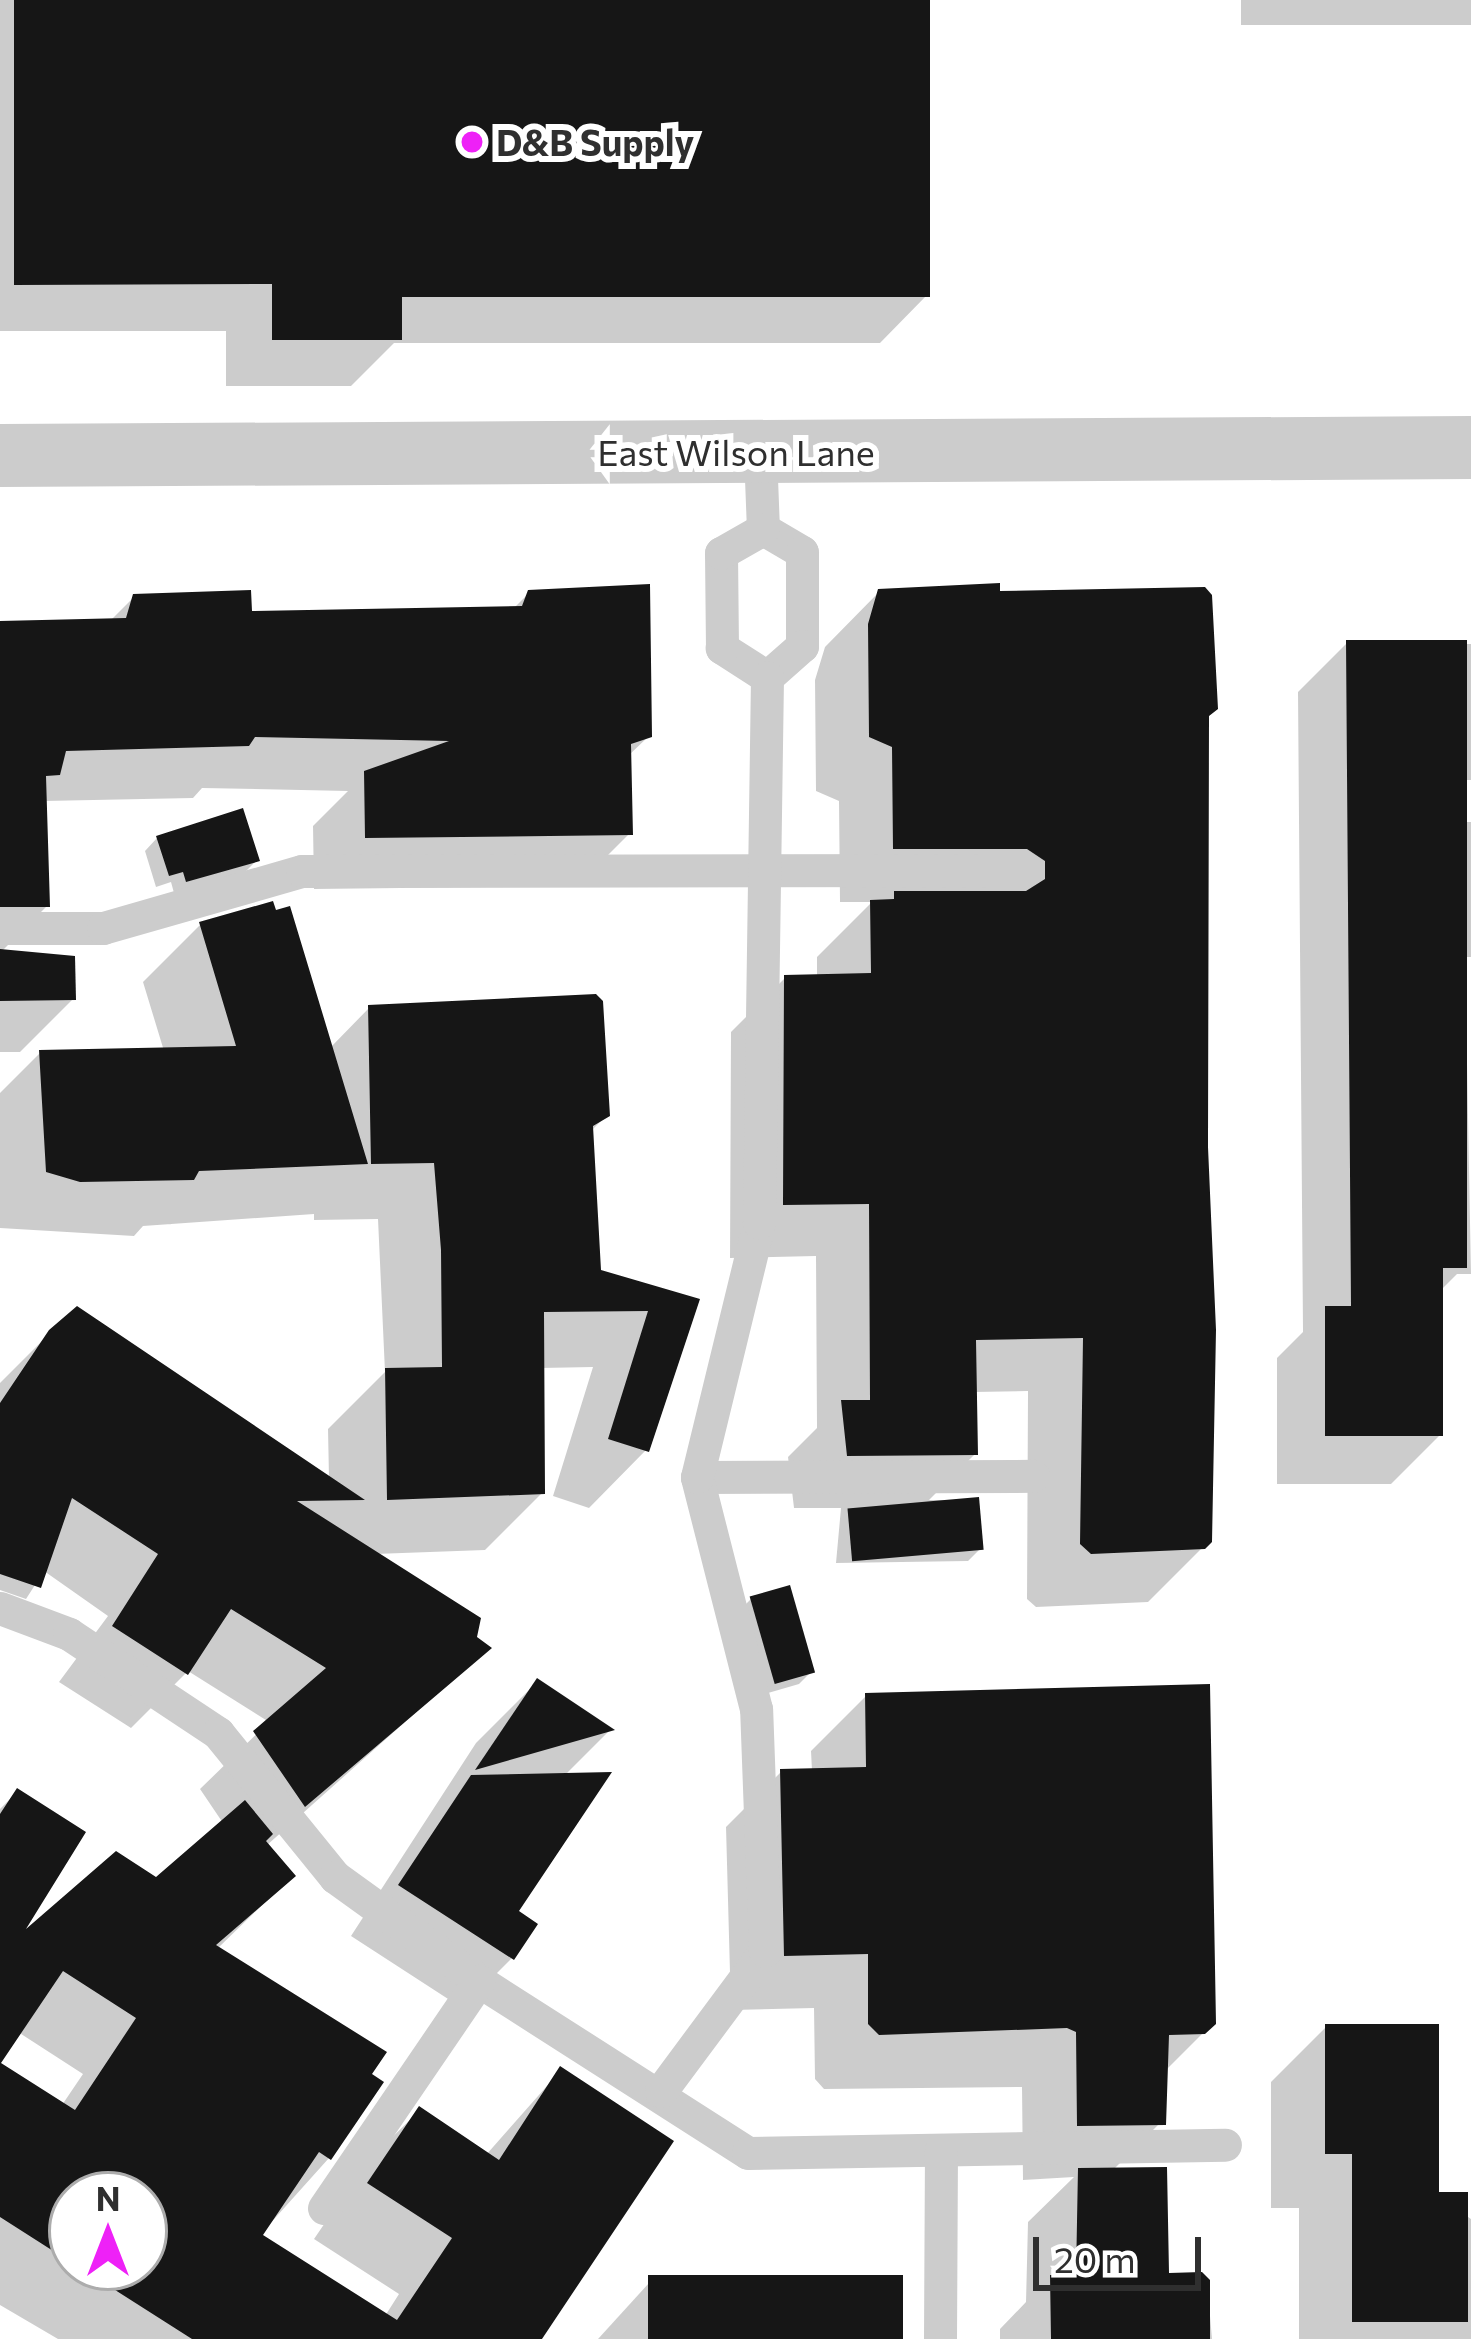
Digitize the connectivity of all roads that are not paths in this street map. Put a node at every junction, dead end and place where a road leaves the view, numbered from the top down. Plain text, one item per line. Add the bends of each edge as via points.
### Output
1 (1471, 447) edge
2 (760, 452) junction
3 (0, 455) edge
4 (763, 529) junction
5 (767, 677) junction
6 (763, 868) junction
7 (1026, 871) dead end
8 (0, 928) edge
9 (1033, 1476) dead end
10 (697, 1477) junction
11 (0, 1608) edge
12 (479, 1981) junction
13 (661, 2091) junction
14 (1225, 2145) dead end
15 (941, 2150) junction
16 (324, 2208) dead end
17 (940, 2339) edge

1 - 2 street, East Wilson Lane
2 - 3 street, East Wilson Lane
2 - 4 lane
4 - 5 lane via 802,551 802,646
4 - 5 lane via 721,554 722,647
5 - 6 lane
6 - 7 lane
6 - 8 lane via 302,872 103,928
6 - 10 lane via 759,1223
9 - 10 lane
10 - 13 lane via 756,1709 765,1952
11 - 12 lane via 69,1634 218,1733 335,1877
12 - 13 lane
12 - 16 lane
13 - 15 lane via 748,2153
14 - 15 lane
15 - 17 lane

